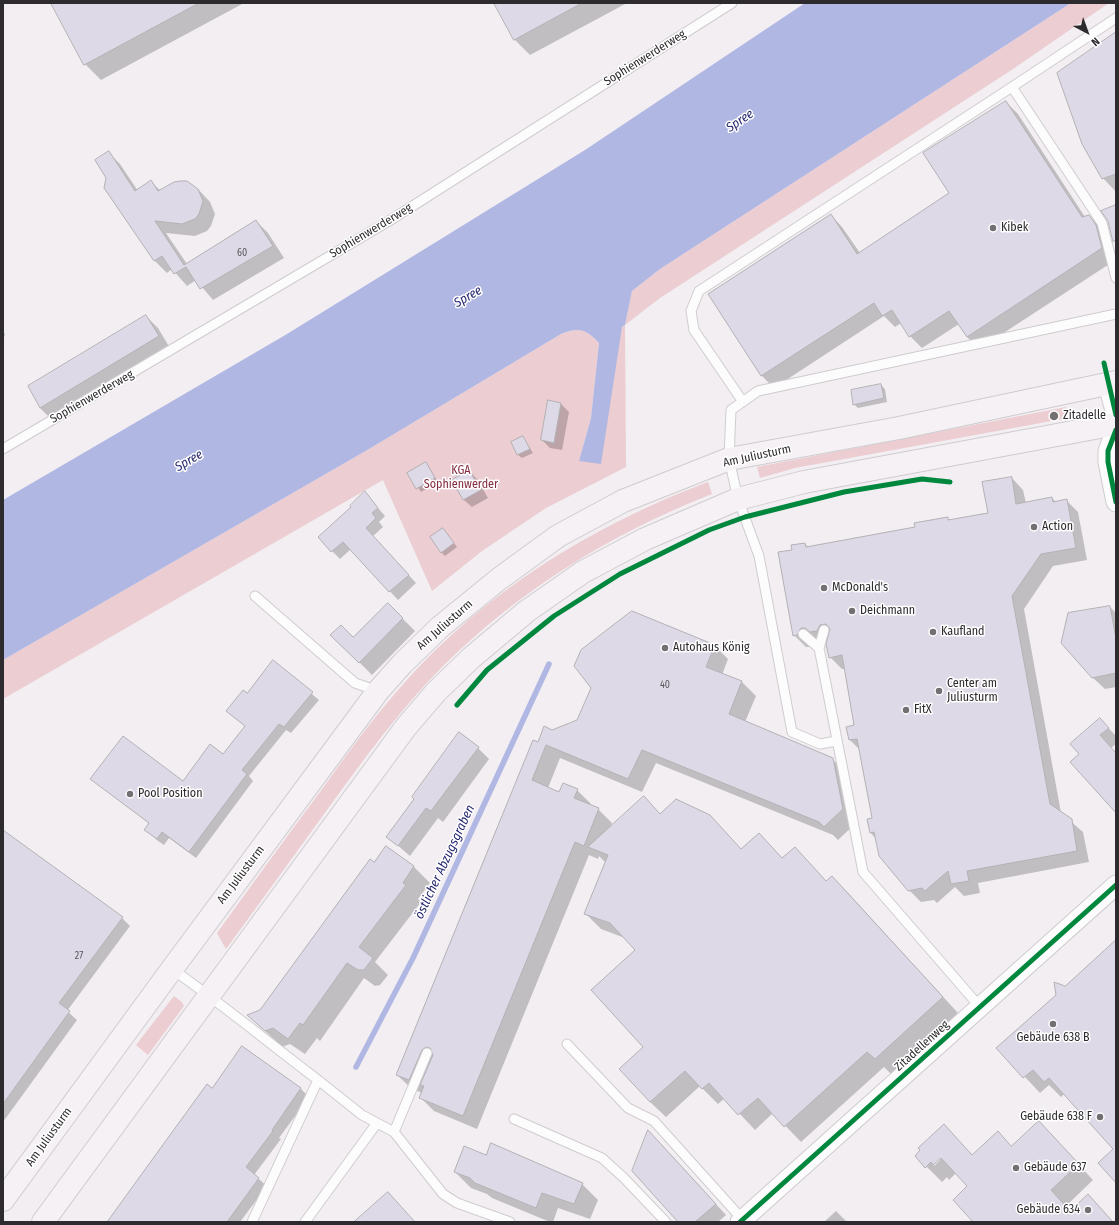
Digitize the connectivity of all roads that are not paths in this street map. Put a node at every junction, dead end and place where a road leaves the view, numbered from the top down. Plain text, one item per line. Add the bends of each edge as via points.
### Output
1 (732, 3) edge
2 (1116, 18) edge
3 (1012, 87) junction
4 (1116, 278) edge
5 (1116, 314) edge
6 (1112, 383) edge
7 (743, 402) junction
8 (1116, 415) edge
9 (1116, 424) edge
10 (1116, 430) edge
11 (3, 449) edge
12 (730, 459) junction
13 (738, 499) junction
14 (1116, 502) edge
15 (255, 596) dead end
16 (824, 630) dead end
17 (803, 634) dead end
18 (819, 648) junction
19 (378, 691) junction
20 (836, 741) junction
21 (1116, 885) edge
22 (172, 968) junction
23 (209, 995) junction
24 (980, 1007) junction
25 (567, 1044) dead end
26 (427, 1053) dead end
27 (318, 1080) junction
28 (514, 1119) dead end
29 (377, 1123) junction
30 (394, 1132) junction
31 (3, 1200) edge
32 (742, 1221) edge
33 (43, 1222) edge
34 (252, 1222) edge
35 (304, 1222) edge
36 (510, 1222) edge
37 (666, 1222) edge

1 - 11 lane, Sophienwerderweg via 389,221
2 - 3 lane
3 - 4 lane via 1102,223
3 - 7 lane via 699,291 691,311 694,330
5 - 7 lane via 758,391
6 - 8 street
6 - 12 main road, Am Juliusturm via 899,428
7 - 12 lane via 731,410
9 - 13 main road via 804,482
10 - 14 street via 1108,451
12 - 13 lane
12 - 19 main road, Am Juliusturm via 623,501 558,536 440,627
13 - 20 lane via 759,556 792,732 820,744
13 - 23 main road via 644,539 583,572 527,611 471,658 406,726
15 - 19 lane via 355,683
16 - 18 lane
17 - 18 lane
18 - 20 lane
19 - 22 main road, Am Juliusturm
20 - 24 lane via 863,872
21 - 24 street, Zitadellenweg
22 - 23 lane
22 - 31 main road, Am Juliusturm
23 - 27 lane via 226,1011
23 - 33 main road
24 - 32 street, Zitadellenweg
25 - 32 lane via 628,1108 654,1121
26 - 30 lane
27 - 29 lane
27 - 34 lane
28 - 37 lane via 602,1158
29 - 30 lane
29 - 35 lane
30 - 36 lane via 442,1194 457,1203

